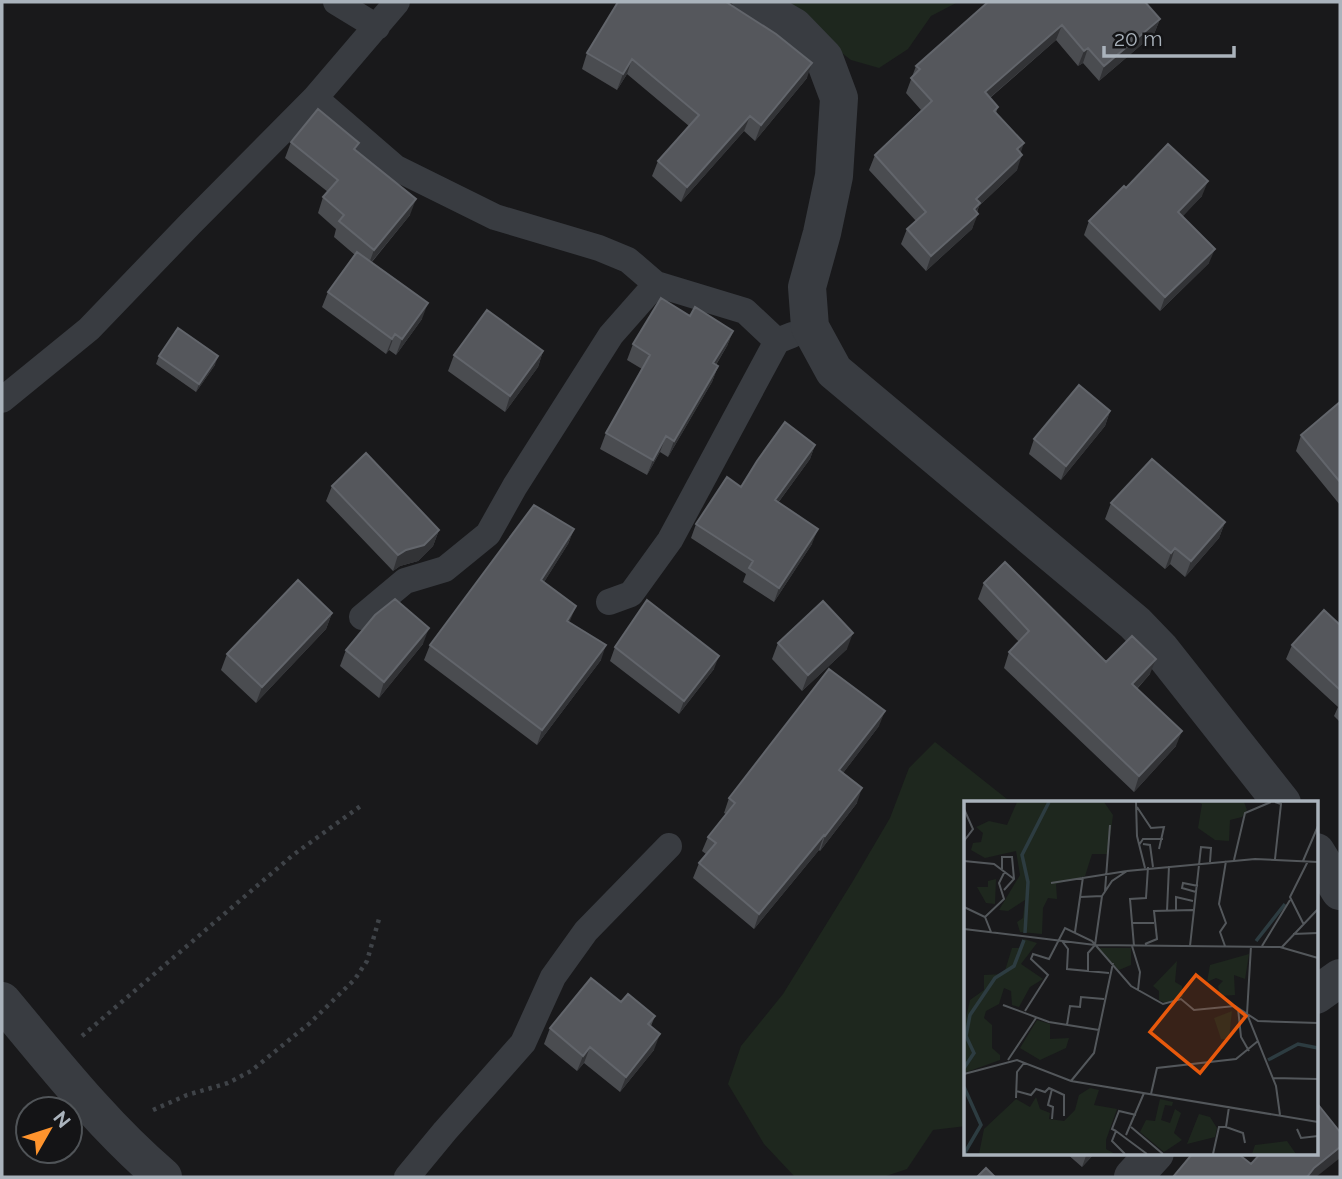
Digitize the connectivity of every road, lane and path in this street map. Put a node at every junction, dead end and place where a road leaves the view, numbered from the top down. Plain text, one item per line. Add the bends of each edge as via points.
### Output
1 (336, 2) edge
2 (397, 2) edge
3 (751, 2) edge
4 (377, 27) junction
5 (314, 98) junction
6 (656, 284) junction
7 (793, 334) junction
8 (2, 400) edge
9 (609, 602) dead end
10 (362, 617) dead end
11 (1280, 801) edge
12 (362, 804) dead end
13 (669, 846) dead end
14 (1318, 855) edge
15 (1340, 891) edge
16 (379, 919) dead end
17 (1340, 978) edge
18 (1318, 994) edge
19 (2, 1001) edge
20 (52, 1061) junction
21 (122, 1139) junction
22 (1154, 1154) edge
23 (163, 1177) edge
24 (407, 1177) edge
25 (1133, 1177) edge

1 - 4 lane
2 - 4 lane
3 - 7 street via 794,27 824,58 839,98 834,176
4 - 5 lane
5 - 6 lane via 396,167 495,217 628,260
5 - 8 lane via 89,329
6 - 7 lane via 745,311
6 - 10 lane via 611,335 488,534 445,569 405,581
7 - 9 lane via 670,540 631,594
7 - 11 street via 1135,623
12 - 20 path via 293,855
13 - 24 lane via 586,931 553,977 523,1043
14 - 15 street
16 - 21 path via 367,961 310,1023 251,1071 155,1107
17 - 18 street
19 - 20 street
20 - 21 street
21 - 23 street
22 - 25 street

